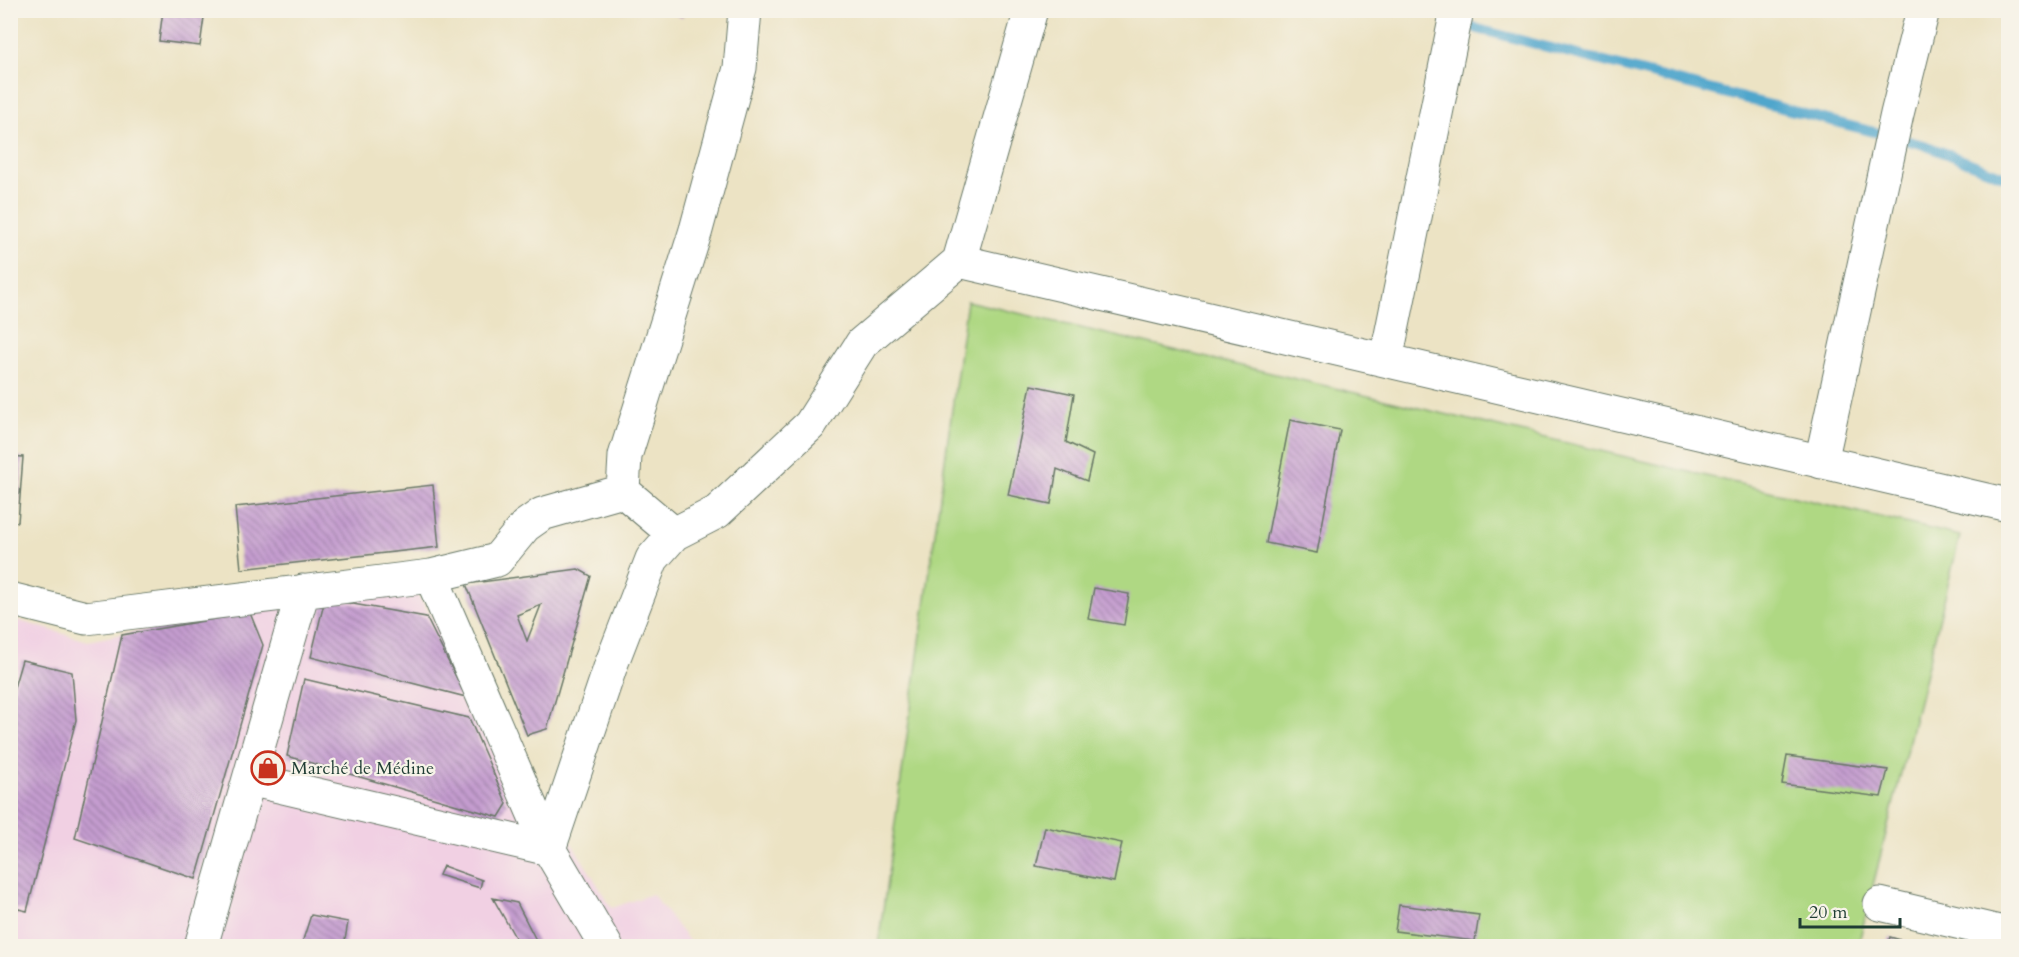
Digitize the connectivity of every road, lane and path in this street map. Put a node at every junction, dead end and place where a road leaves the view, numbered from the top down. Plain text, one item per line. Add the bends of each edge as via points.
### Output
1 (745, 10) edge
2 (1031, 10) edge
3 (1923, 10) edge
4 (1454, 26) edge
5 (959, 261) junction
6 (1386, 360) junction
7 (1821, 462) junction
8 (623, 491) junction
9 (2008, 505) edge
10 (674, 534) junction
11 (431, 576) junction
12 (303, 591) junction
13 (10, 600) edge
14 (249, 779) junction
15 (549, 849) junction
16 (1880, 904) dead end
17 (2008, 934) edge
18 (1963, 935) edge
19 (201, 946) edge
20 (606, 946) edge

1 - 8 street via 740,68 696,230 625,456
2 - 5 street
3 - 7 street
4 - 6 street
5 - 6 street
5 - 10 street via 862,343 810,425 717,512
6 - 7 street
7 - 9 street
8 - 10 street
8 - 11 street via 542,514 525,526 497,560
10 - 15 street via 652,559 611,665
11 - 12 street
11 - 15 street
12 - 13 street via 86,618
12 - 14 street
14 - 15 street
14 - 19 street
15 - 20 street
16 - 18 street
17 - 18 street

